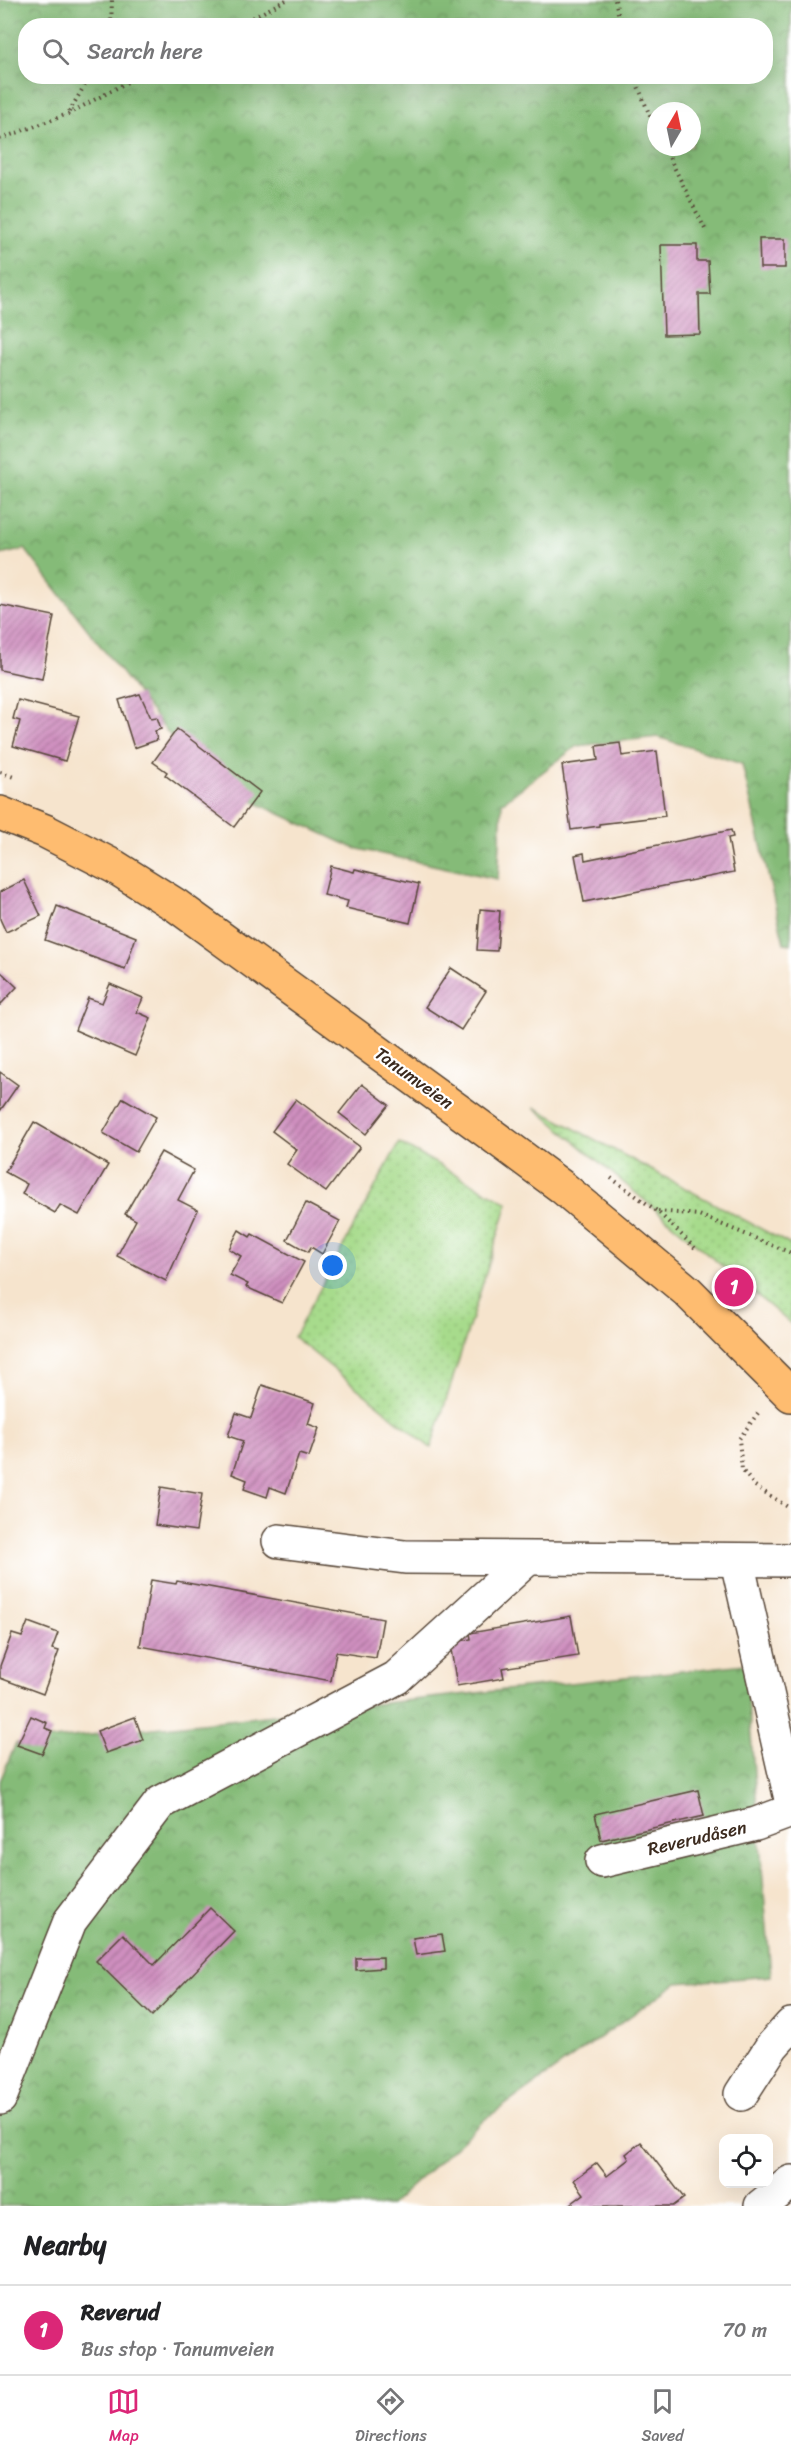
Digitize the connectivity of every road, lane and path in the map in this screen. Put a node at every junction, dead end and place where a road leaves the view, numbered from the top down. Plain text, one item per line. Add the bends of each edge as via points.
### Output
1 (112, 0) edge
2 (286, 0) edge
3 (615, 0) edge
4 (111, 18) edge
5 (252, 18) edge
6 (619, 18) edge
7 (85, 84) edge
8 (124, 84) edge
9 (637, 84) edge
10 (647, 108) edge
11 (68, 114) junction
12 (0, 139) edge
13 (669, 156) edge
14 (705, 228) dead end
15 (0, 813) edge
16 (657, 1211) dead end
17 (791, 1253) edge
18 (791, 1395) edge
19 (759, 1412) dead end
20 (791, 1509) edge
21 (279, 1541) dead end
22 (526, 1560) junction
23 (791, 1560) edge
24 (737, 1561) junction
25 (791, 1799) edge
26 (791, 1811) edge
27 (602, 1861) dead end
28 (791, 2025) edge
29 (741, 2094) dead end
30 (0, 2098) edge
31 (791, 2182) edge
32 (761, 2206) edge

1 - 4 path
2 - 5 path
3 - 6 path
7 - 11 path
8 - 11 path
9 - 10 path
11 - 12 path
13 - 14 path
15 - 18 main road, Tanumveien via 115,867 177,906 489,1133 562,1187 687,1291
16 - 17 path via 699,1215
19 - 20 path via 739,1439 742,1470 755,1486
21 - 22 street via 405,1557
22 - 24 street
22 - 30 street via 396,1678 160,1803 70,1921
23 - 24 street
24 - 25 street
26 - 27 street, Reverudåsen via 756,1824
28 - 29 street via 772,2046
31 - 32 street

